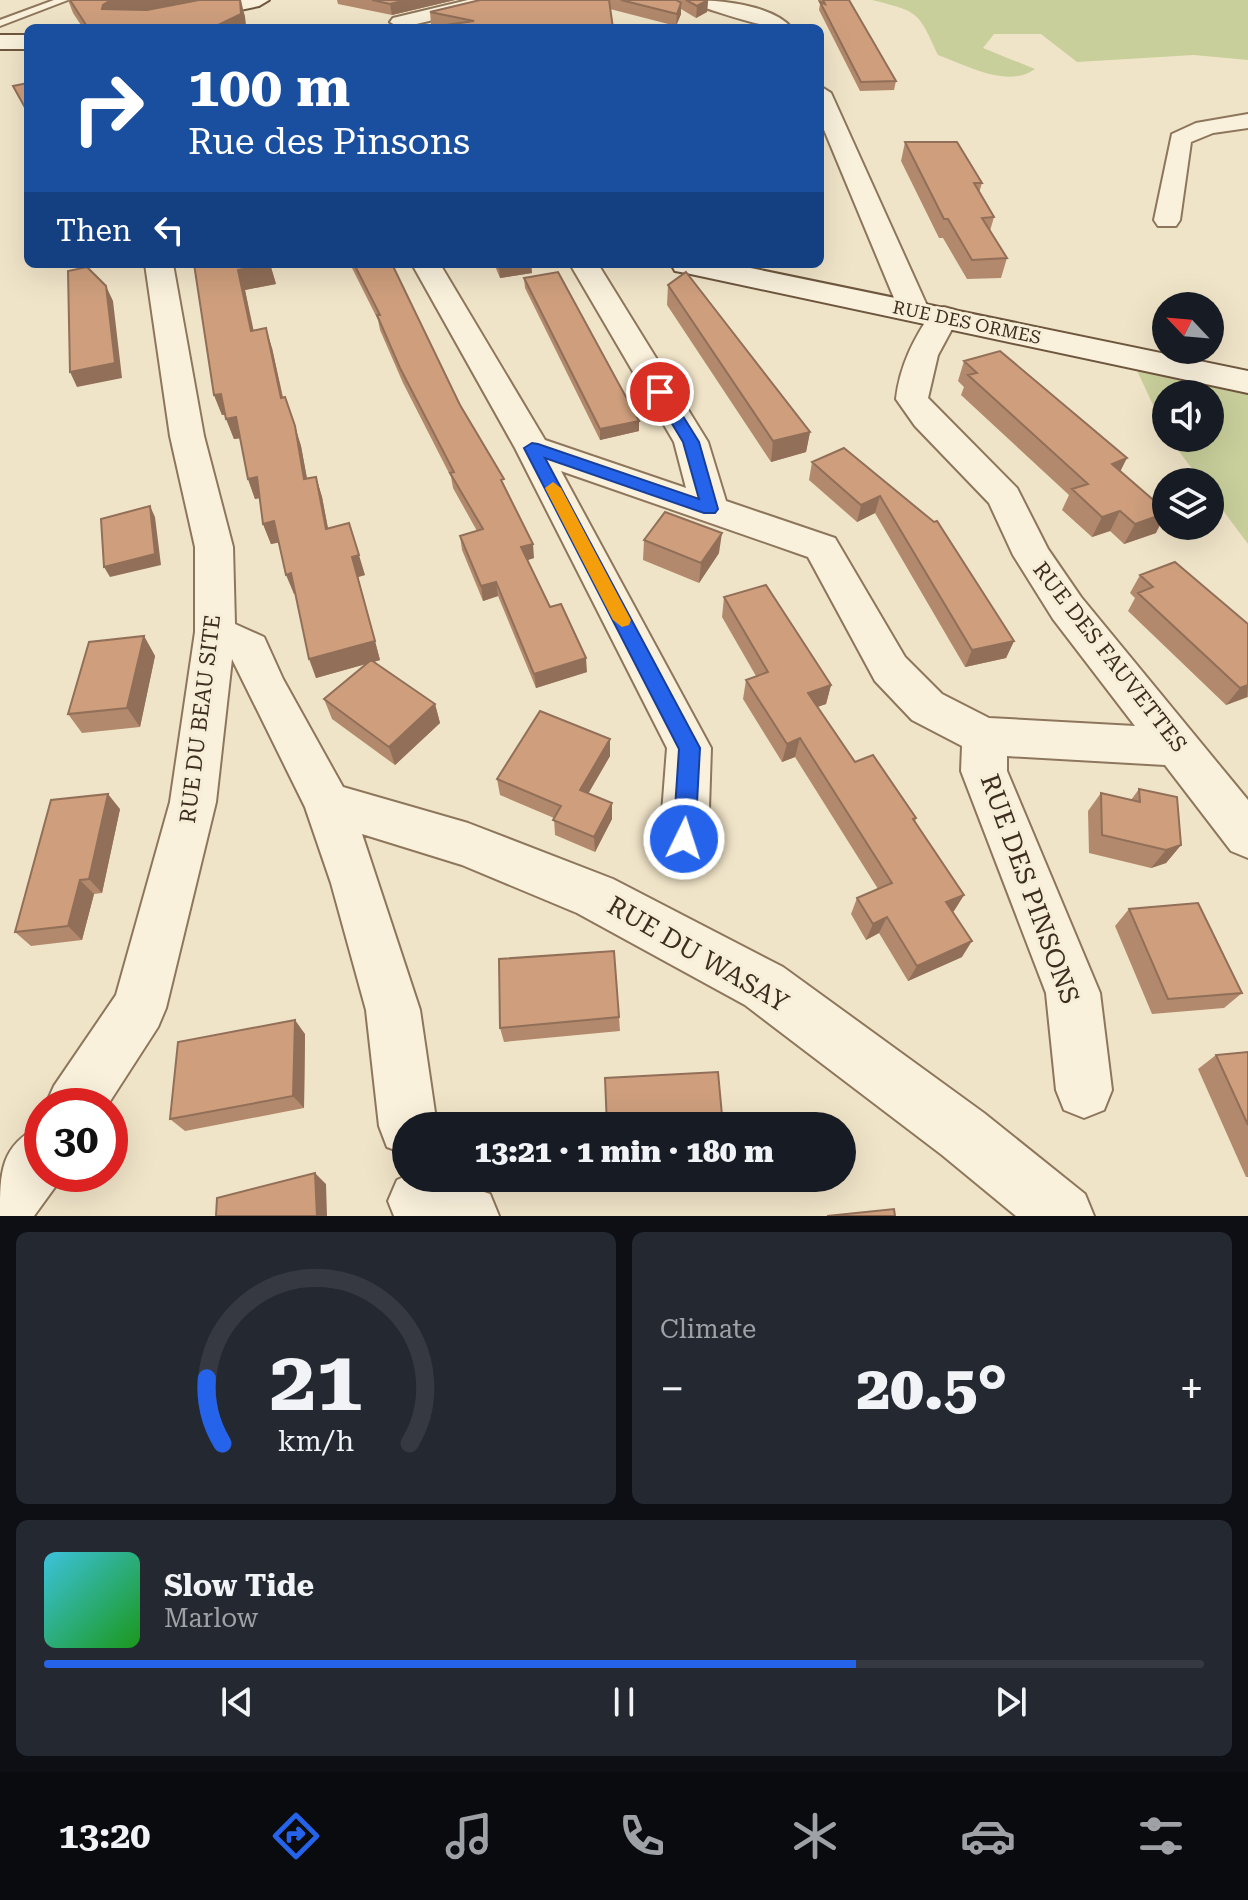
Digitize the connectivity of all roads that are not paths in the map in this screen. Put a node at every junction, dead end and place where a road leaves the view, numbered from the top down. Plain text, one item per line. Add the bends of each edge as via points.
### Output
1 (63, 0) edge
2 (259, 0) edge
3 (492, 0) edge
4 (698, 0) edge
5 (400, 22) dead end
6 (0, 23) edge
7 (142, 24) edge
8 (774, 24) edge
9 (0, 42) edge
10 (24, 42) edge
11 (1248, 121) edge
12 (827, 128) edge
13 (1167, 220) dead end
14 (160, 268) edge
15 (428, 268) edge
16 (586, 268) edge
17 (706, 268) edge
18 (929, 313) junction
19 (1248, 382) edge
20 (532, 448) junction
21 (710, 509) junction
22 (215, 632) junction
23 (984, 736) junction
24 (1180, 747) junction
25 (327, 803) junction
26 (1248, 836) edge
27 (684, 839) dead end
28 (86, 1088) edge
29 (1084, 1090) dead end
30 (406, 1112) edge
31 (24, 1182) edge
32 (0, 1208) edge
33 (1063, 1216) edge

1 - 6 lane
2 - 7 street
3 - 5 street
4 - 8 street
9 - 10 street
11 - 13 street via 1215,125 1180,139
12 - 18 street
14 - 22 street, RUE DU BEAU SITE via 187,436 214,547
15 - 20 street
16 - 21 street via 691,442
17 - 18 street, RUE DES ORMES
18 - 19 street, RUE DES ORMES
18 - 24 street, RUE DES FAUVETTES via 912,399 1004,497 1032,555 1067,608
20 - 21 street
20 - 27 street via 689,748
21 - 23 street via 822,548 890,669 927,707
22 - 25 street via 249,648
22 - 28 street, RUE DU BEAU SITE via 193,802 139,1008
23 - 24 street
23 - 29 street, RUE DES PINSONS via 984,771 1073,993
24 - 26 street, RUE DES FAUVETTES
25 - 30 street via 393,1010
25 - 33 street, RUE DU WASAY via 468,845 595,896 764,986 963,1134
31 - 32 street

